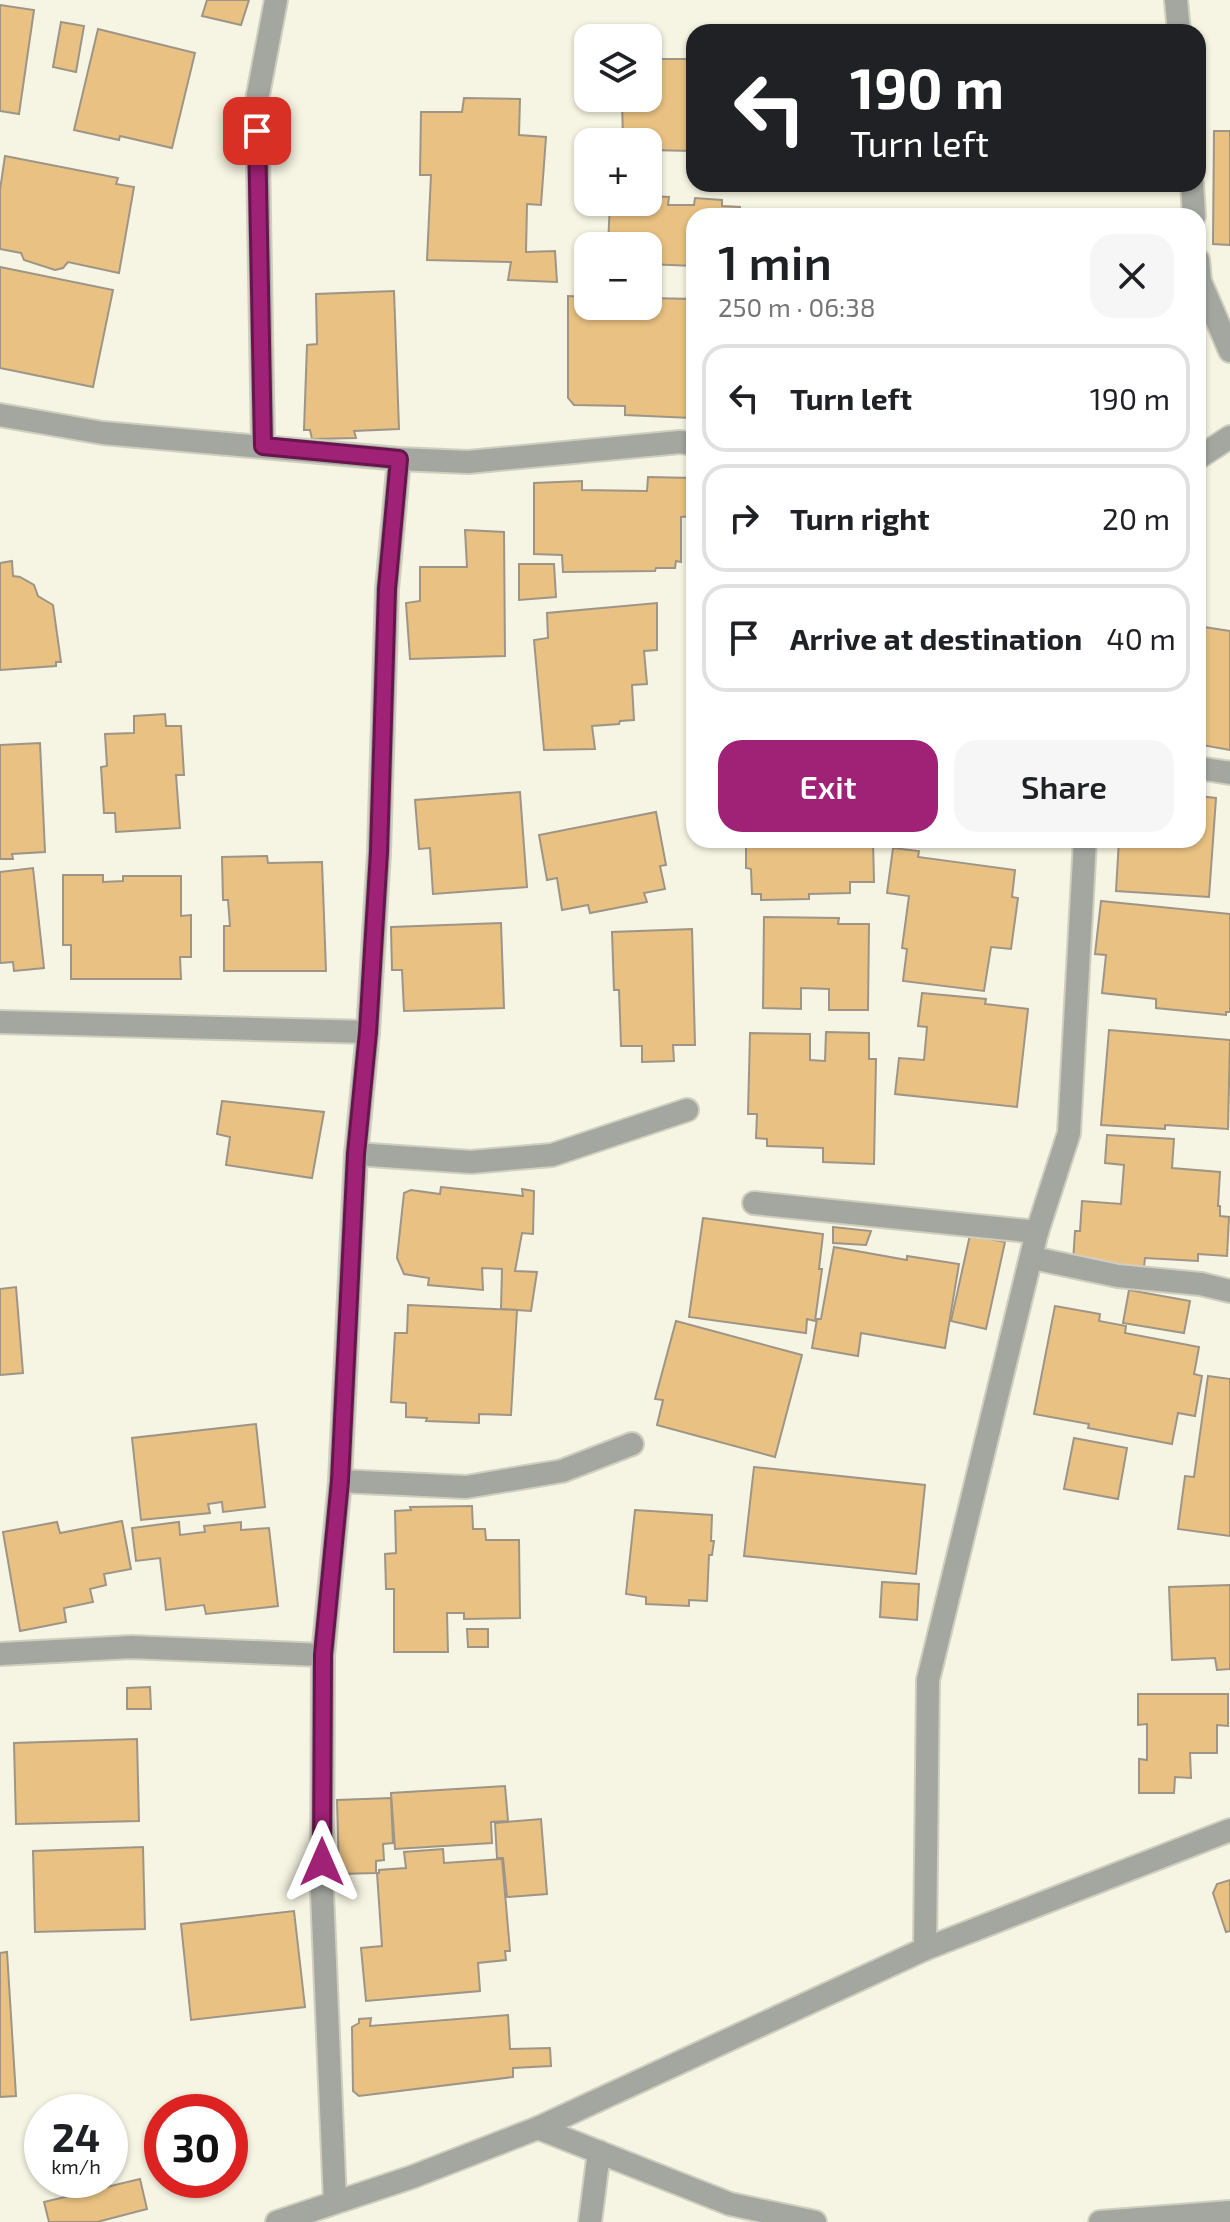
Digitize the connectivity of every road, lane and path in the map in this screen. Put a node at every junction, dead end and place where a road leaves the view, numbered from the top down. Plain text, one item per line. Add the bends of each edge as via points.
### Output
1 (276, 0) edge
2 (1176, 0) edge
3 (1178, 24) edge
4 (1206, 295) edge
5 (1230, 351) edge
6 (0, 415) edge
7 (1230, 437) edge
8 (686, 443) edge
9 (263, 446) junction
10 (1206, 453) edge
11 (399, 459) junction
12 (1206, 769) edge
13 (1230, 773) edge
14 (1085, 848) edge
15 (0, 1022) edge
16 (368, 1032) junction
17 (687, 1110) dead end
18 (356, 1154) junction
19 (754, 1203) dead end
20 (1037, 1232) junction
21 (1033, 1258) junction
22 (1230, 1291) edge
23 (632, 1444) dead end
24 (340, 1481) junction
25 (0, 1654) edge
26 (323, 1655) junction
27 (1230, 1830) edge
28 (925, 1949) junction
29 (538, 2128) junction
30 (599, 2152) junction
31 (335, 2202) junction
32 (1230, 2212) edge
33 (277, 2222) edge
34 (590, 2222) edge
35 (815, 2222) edge
36 (1100, 2222) edge

1 - 9 street via 257,100
2 - 3 street
4 - 5 street
6 - 9 street via 103,433
7 - 10 street
8 - 11 street via 468,462
9 - 11 street
11 - 16 street via 387,589
12 - 13 street
14 - 20 street via 1069,1133
15 - 16 street
16 - 18 street
17 - 18 street via 552,1155 471,1162
18 - 24 street
19 - 20 street
20 - 21 street
21 - 22 street
21 - 28 street via 928,1680
23 - 24 street via 562,1471 466,1487
24 - 26 street
25 - 26 street via 131,1647
26 - 31 street via 322,1892
27 - 28 street
28 - 29 street
29 - 30 street
29 - 31 street
30 - 34 street
30 - 35 street via 730,2204
31 - 33 street
32 - 36 street

